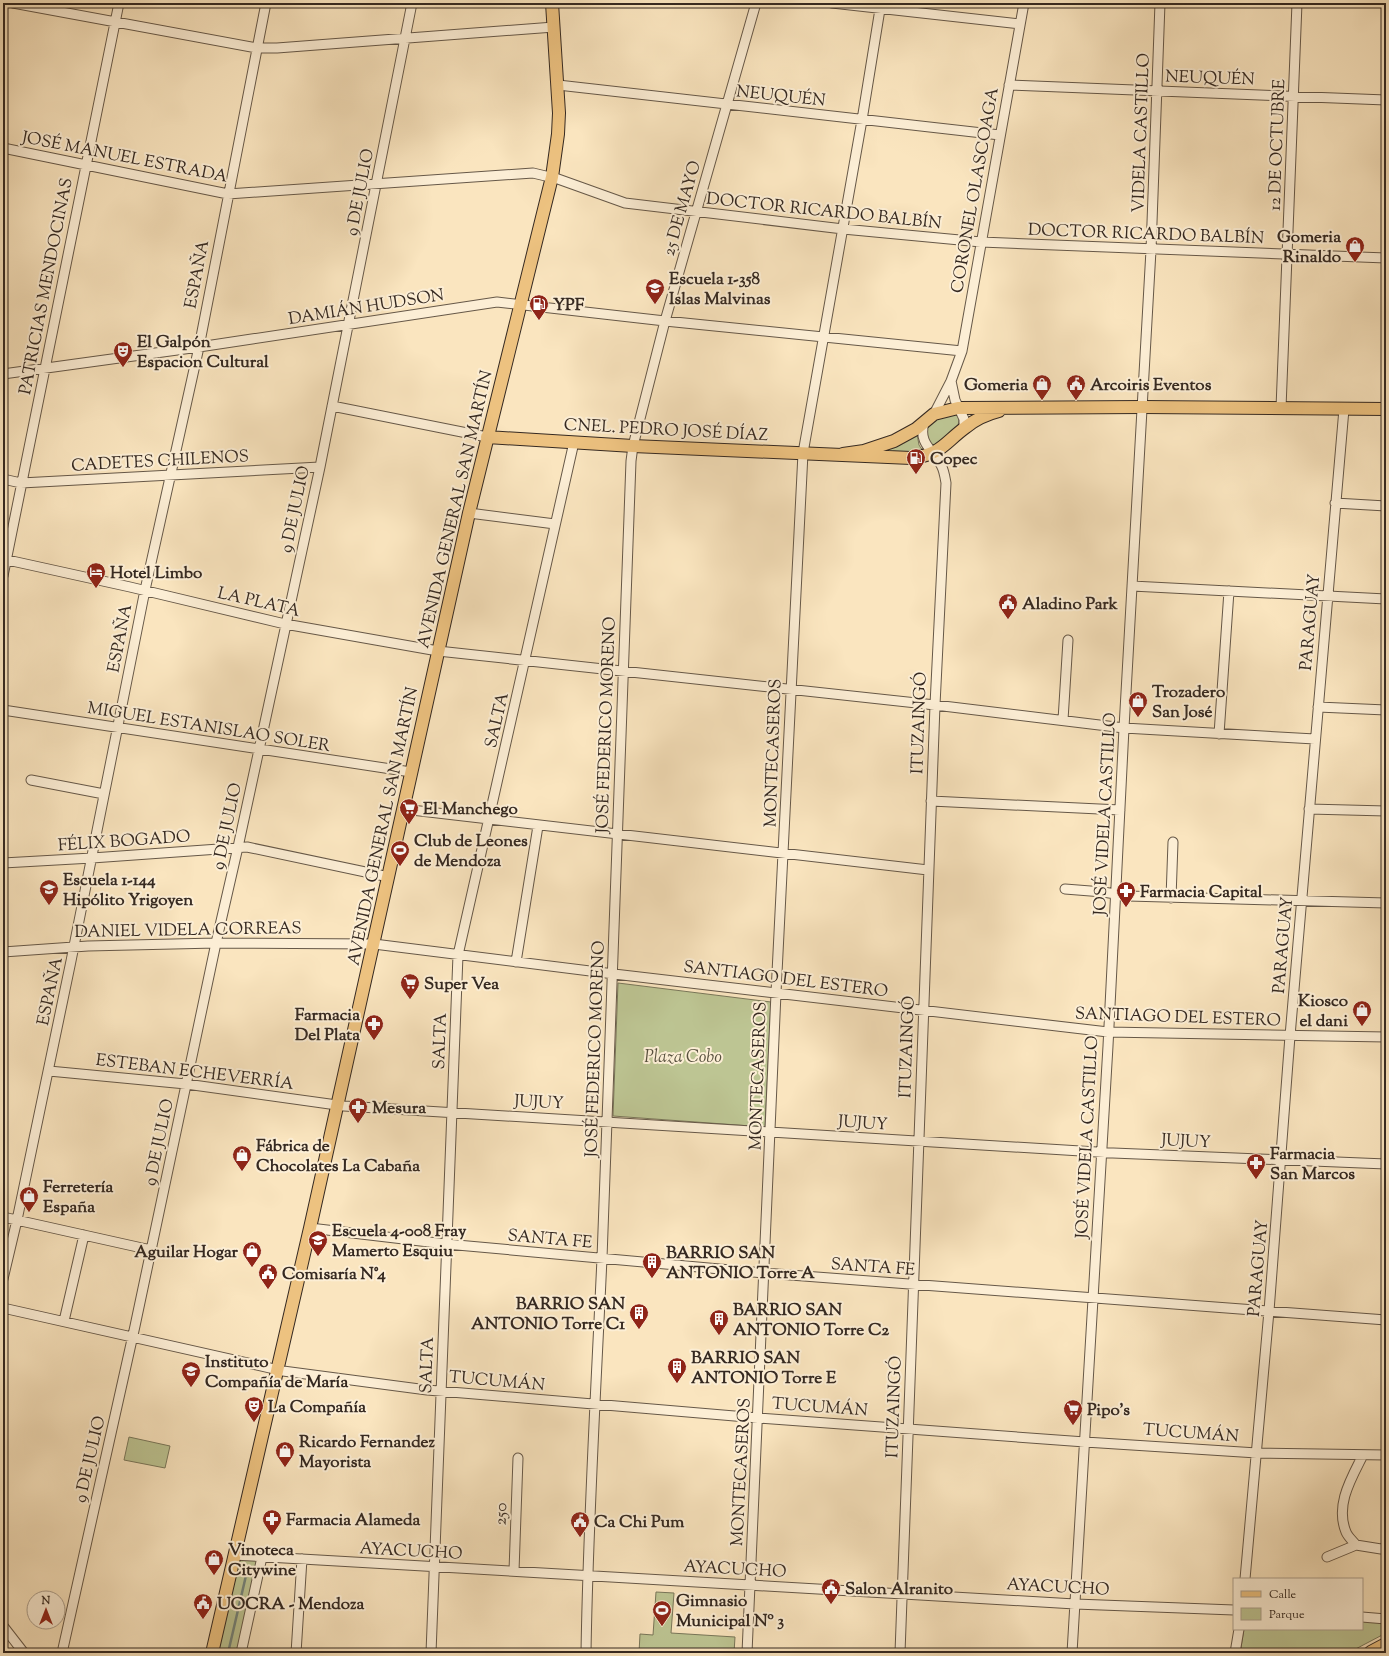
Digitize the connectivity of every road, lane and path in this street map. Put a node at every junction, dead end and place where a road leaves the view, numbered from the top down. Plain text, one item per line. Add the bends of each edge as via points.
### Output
1 (13, 3) edge
2 (119, 3) edge
3 (266, 3) edge
4 (412, 3) edge
5 (552, 3) edge
6 (756, 3) edge
7 (832, 3) edge
8 (1024, 3) edge
9 (1160, 3) edge
10 (1297, 3) edge
11 (881, 6) edge
12 (114, 22) junction
13 (1020, 24) junction
14 (554, 27) junction
15 (406, 38) junction
16 (257, 48) junction
17 (558, 85) junction
18 (1009, 85) junction
19 (1157, 92) junction
20 (1294, 96) junction
21 (1386, 100) edge
22 (726, 105) junction
23 (862, 120) junction
24 (1000, 135) junction
25 (3, 148) edge
26 (86, 165) junction
27 (552, 177) junction
28 (376, 183) junction
29 (228, 194) junction
30 (696, 212) junction
31 (843, 229) junction
32 (981, 242) junction
33 (1151, 250) junction
34 (1287, 255) junction
35 (1386, 258) edge
36 (520, 304) junction
37 (665, 321) junction
38 (349, 325) junction
39 (823, 336) junction
40 (199, 347) junction
41 (962, 351) junction
42 (45, 368) junction
43 (3, 374) edge
44 (952, 381) junction
45 (332, 406) junction
46 (1143, 407) junction
47 (1010, 408) junction
48 (1281, 408) junction
49 (1344, 409) junction
50 (1386, 409) edge
51 (955, 410) junction
52 (934, 414) junction
53 (924, 423) junction
54 (964, 428) junction
55 (487, 436) junction
56 (574, 442) junction
57 (633, 446) junction
58 (934, 450) junction
59 (803, 453) junction
60 (843, 454) junction
61 (320, 467) junction
62 (171, 475) junction
63 (3, 479) edge
64 (21, 483) junction
65 (1335, 504) junction
66 (1386, 506) edge
67 (469, 513) junction
68 (555, 524) junction
69 (5, 560) edge
70 (3, 576) edge
71 (1132, 586) junction
72 (145, 590) junction
73 (1229, 591) junction
74 (1327, 596) junction
75 (1386, 599) edge
76 (285, 624) junction
77 (1068, 640) dead end
78 (438, 651) junction
79 (526, 661) junction
80 (622, 671) junction
81 (790, 690) junction
82 (935, 705) junction
83 (1318, 707) junction
84 (3, 710) edge
85 (1386, 710) edge
86 (1063, 720) junction
87 (117, 728) junction
88 (1124, 728) junction
89 (1219, 734) junction
90 (1315, 739) junction
91 (258, 749) junction
92 (411, 772) junction
93 (31, 780) dead end
94 (104, 794) junction
95 (931, 801) junction
96 (403, 809) junction
97 (1309, 809) junction
98 (1120, 810) junction
99 (1386, 811) edge
100 (489, 820) junction
101 (538, 826) junction
102 (617, 834) junction
103 (1173, 842) dead end
104 (238, 848) junction
105 (784, 854) junction
106 (92, 858) junction
107 (3, 863) edge
108 (928, 870) junction
109 (389, 876) junction
110 (1065, 889) dead end
111 (1116, 894) junction
112 (1171, 898) junction
113 (1302, 901) junction
114 (1386, 903) edge
115 (216, 944) junction
116 (374, 944) junction
117 (74, 947) junction
118 (3, 952) edge
119 (458, 955) junction
120 (516, 962) junction
121 (614, 974) junction
122 (776, 993) junction
123 (923, 1011) junction
124 (1108, 1032) junction
125 (1290, 1036) junction
126 (1386, 1037) edge
127 (49, 1071) junction
128 (186, 1084) junction
129 (338, 1105) junction
130 (452, 1112) junction
131 (607, 1122) junction
132 (771, 1132) junction
133 (919, 1141) junction
134 (1101, 1152) junction
135 (1281, 1161) junction
136 (1386, 1164) edge
137 (3, 1216) edge
138 (17, 1220) junction
139 (310, 1228) junction
140 (84, 1235) junction
141 (446, 1244) junction
142 (151, 1250) junction
143 (602, 1258) junction
144 (764, 1274) junction
145 (3, 1280) edge
146 (914, 1285) junction
147 (1093, 1298) junction
148 (3, 1308) edge
149 (1269, 1311) junction
150 (1386, 1320) edge
151 (64, 1321) junction
152 (132, 1337) junction
153 (277, 1370) junction
154 (441, 1391) junction
155 (594, 1404) junction
156 (758, 1418) junction
157 (908, 1429) junction
158 (1085, 1442) junction
159 (1257, 1452) junction
160 (1363, 1455) junction
161 (1386, 1455) edge
162 (518, 1458) dead end
163 (1356, 1545) junction
164 (1386, 1548) edge
165 (234, 1555) junction
166 (262, 1557) junction
167 (1327, 1557) dead end
168 (302, 1559) junction
169 (434, 1567) junction
170 (514, 1572) junction
171 (587, 1576) junction
172 (1245, 1578) edge
173 (750, 1585) junction
174 (902, 1594) junction
175 (1075, 1604) junction
176 (1233, 1610) edge
177 (1363, 1617) edge
178 (1386, 1618) edge
179 (3, 1626) edge
180 (1239, 1630) edge
181 (1386, 1645) edge
182 (24, 1653) edge
183 (62, 1653) edge
184 (212, 1653) edge
185 (241, 1653) edge
186 (296, 1653) edge
187 (431, 1653) edge
188 (586, 1653) edge
189 (747, 1653) edge
190 (900, 1653) edge
191 (1072, 1653) edge
192 (1235, 1653) edge
193 (1371, 1653) edge

1 - 12 street
2 - 12 street, PATRICIAS MENDOCINAS
3 - 16 street, ESPAÑA
4 - 15 street, 9 DE JULIO
5 - 14 main road, AVENIDA GENERAL SAN MARTÍN
6 - 22 street, 25 DE MAYO
7 - 11 street
8 - 13 street, CORONEL OLASCOAGA
9 - 19 street, VIDELA CASTILLO
10 - 20 street, 12 DE OCTUBRE
11 - 13 street
11 - 23 street, MONTECASEROS
12 - 16 street
12 - 26 street, PATRICIAS MENDOCINAS
13 - 18 street, CORONEL OLASCOAGA
14 - 15 street
14 - 17 main road, AVENIDA GENERAL SAN MARTÍN
15 - 16 street
15 - 28 street, 9 DE JULIO
16 - 29 street, ESPAÑA
17 - 22 street, NEUQUÉN
17 - 27 main road, AVENIDA GENERAL SAN MARTÍN via 558,134
18 - 19 street, NEUQUÉN
18 - 24 street, CORONEL OLASCOAGA
19 - 20 street, NEUQUÉN
19 - 33 street, VIDELA CASTILLO
20 - 21 street, NEUQUÉN
20 - 34 street, 12 DE OCTUBRE
22 - 23 street, NEUQUÉN
22 - 30 street, 25 DE MAYO
23 - 24 street, NEUQUÉN
23 - 31 street, MONTECASEROS
24 - 32 street, CORONEL OLASCOAGA
25 - 26 street, JOSÉ MANUEL ESTRADA
26 - 29 street, JOSÉ MANUEL ESTRADA
26 - 42 street, PATRICIAS MENDOCINAS
27 - 28 street, JOSÉ MANUEL ESTRADA via 526,173
27 - 30 street, DOCTOR RICARDO BALBÍN via 625,203
27 - 36 main road, AVENIDA GENERAL SAN MARTÍN
28 - 29 street, JOSÉ MANUEL ESTRADA
28 - 38 street, 9 DE JULIO
29 - 40 street, ESPAÑA
30 - 31 street, DOCTOR RICARDO BALBÍN
30 - 37 street, 25 DE MAYO
31 - 32 street, DOCTOR RICARDO BALBÍN
31 - 39 street, MONTECASEROS
32 - 33 street, DOCTOR RICARDO BALBÍN
32 - 41 street, CORONEL OLASCOAGA
33 - 34 street, DOCTOR RICARDO BALBÍN
33 - 46 street, VIDELA CASTILLO
34 - 35 street, DOCTOR RICARDO BALBÍN
34 - 48 street, 12 DE OCTUBRE
36 - 37 street, DAMIÁN HUDSON
36 - 38 street, DAMIÁN HUDSON via 497,302
36 - 55 main road, AVENIDA GENERAL SAN MARTÍN
37 - 39 street, DAMIÁN HUDSON
37 - 57 street, 25 DE MAYO
38 - 40 street, DAMIÁN HUDSON
38 - 45 street, 9 DE JULIO
39 - 41 street, DAMIÁN HUDSON
39 - 59 street, MONTECASEROS
40 - 42 street, DAMIÁN HUDSON
40 - 62 street, ESPAÑA
41 - 44 street, CORONEL OLASCOAGA
42 - 43 street, DAMIÁN HUDSON
42 - 64 street, PATRICIAS MENDOCINAS
44 - 51 street
44 - 52 street, CORONEL OLASCOAGA
45 - 55 street
45 - 61 street, 9 DE JULIO
46 - 47 main road, CNEL. PEDRO JOSÉ DÍAZ
46 - 48 main road, CNEL. PEDRO JOSÉ DÍAZ
46 - 71 street, JOSÉ VIDELA CASTILLO
47 - 51 main road, CNEL. PEDRO JOSÉ DÍAZ
47 - 54 main road, CNEL. PEDRO JOSÉ DÍAZ via 982,417
48 - 49 main road, CNEL. PEDRO JOSÉ DÍAZ
49 - 50 main road, CNEL. PEDRO JOSÉ DÍAZ
49 - 65 street, PARAGUAY
51 - 52 main road, CNEL. PEDRO JOSÉ DÍAZ
51 - 54 street via 964,419
52 - 53 main road, CNEL. PEDRO JOSÉ DÍAZ
53 - 58 street, ITUZAINGÓ via 923,439
53 - 60 main road, CNEL. PEDRO JOSÉ DÍAZ via 894,441 864,451
54 - 58 main road, CNEL. PEDRO JOSÉ DÍAZ
55 - 56 main road, CNEL. PEDRO JOSÉ DÍAZ
55 - 67 main road, AVENIDA GENERAL SAN MARTÍN
56 - 57 main road, CNEL. PEDRO JOSÉ DÍAZ
56 - 68 street, SALTA
57 - 59 main road, CNEL. PEDRO JOSÉ DÍAZ
57 - 80 street, JOSÉ FEDERICO MORENO
58 - 60 main road, CNEL. PEDRO JOSÉ DÍAZ via 922,457 911,458
58 - 82 street, ITUZAINGÓ via 942,466 946,483
59 - 60 main road, CNEL. PEDRO JOSÉ DÍAZ
59 - 81 street, MONTECASEROS
61 - 62 street, CADETES CHILENOS
61 - 76 street, 9 DE JULIO
62 - 64 street, CADETES CHILENOS
62 - 72 street, ESPAÑA
63 - 64 street, CADETES CHILENOS
64 - 69 street, PATRICIAS MENDOCINAS
65 - 66 street
65 - 74 street, PARAGUAY
67 - 68 street
67 - 78 main road, AVENIDA GENERAL SAN MARTÍN
68 - 79 street, SALTA
69 - 70 street, PATRICIAS MENDOCINAS
69 - 72 street, LA PLATA
71 - 73 street
71 - 88 street, JOSÉ VIDELA CASTILLO
72 - 76 street, LA PLATA
72 - 87 street, ESPAÑA
73 - 74 street
73 - 89 street
74 - 75 street
74 - 83 street, PARAGUAY
76 - 78 street, LA PLATA
76 - 91 street, 9 DE JULIO
77 - 86 street
78 - 79 street, LA PLATA
78 - 92 main road, AVENIDA GENERAL SAN MARTÍN
79 - 80 street, LA PLATA
79 - 100 street, SALTA
80 - 81 street, LA PLATA
80 - 102 street, JOSÉ FEDERICO MORENO
81 - 82 street, LA PLATA
81 - 105 street, MONTECASEROS
82 - 86 street, LA PLATA
82 - 95 street, ITUZAINGÓ
83 - 85 street
83 - 90 street, PARAGUAY
84 - 87 street, MIGUEL ESTANISLAO SOLER
86 - 88 street, LA PLATA
87 - 91 street, MIGUEL ESTANISLAO SOLER
87 - 94 street, ESPAÑA
88 - 89 street, LA PLATA
88 - 98 street, JOSÉ VIDELA CASTILLO
89 - 90 street, LA PLATA
90 - 97 street, PARAGUAY
91 - 92 street, MIGUEL ESTANISLAO SOLER
91 - 104 street, 9 DE JULIO
92 - 96 main road, AVENIDA GENERAL SAN MARTÍN
93 - 94 street
94 - 106 street, ESPAÑA
95 - 98 street
95 - 108 street, ITUZAINGÓ
96 - 100 street
96 - 109 main road, AVENIDA GENERAL SAN MARTÍN
97 - 99 street
97 - 113 street, PARAGUAY
98 - 111 street, JOSÉ VIDELA CASTILLO
100 - 101 street
100 - 119 street, SALTA
101 - 102 street
101 - 120 street
102 - 105 street
102 - 121 street, JOSÉ FEDERICO MORENO
103 - 112 street
104 - 106 street, FÉLIX BOGADO
104 - 109 street, FÉLIX BOGADO
104 - 115 street, 9 DE JULIO
105 - 108 street
105 - 122 street, MONTECASEROS
106 - 107 street, FÉLIX BOGADO
106 - 117 street, ESPAÑA
108 - 123 street, ITUZAINGÓ
109 - 116 main road, AVENIDA GENERAL SAN MARTÍN
110 - 111 street
111 - 112 street
111 - 124 street, JOSÉ VIDELA CASTILLO
112 - 113 street
113 - 114 street
113 - 125 street, PARAGUAY
115 - 116 street, DANIEL VIDELA CORREAS
115 - 117 street, DANIEL VIDELA CORREAS
115 - 128 street, 9 DE JULIO
116 - 119 street, SANTIAGO DEL ESTERO
116 - 129 main road, AVENIDA GENERAL SAN MARTÍN
117 - 118 street, DANIEL VIDELA CORREAS
117 - 127 street, ESPAÑA
119 - 120 street, SANTIAGO DEL ESTERO
119 - 130 street, SALTA
120 - 121 street, SANTIAGO DEL ESTERO
121 - 122 street, SANTIAGO DEL ESTERO
121 - 131 street, JOSÉ FEDERICO MORENO
122 - 123 street, SANTIAGO DEL ESTERO
122 - 132 street, MONTECASEROS
123 - 124 street, SANTIAGO DEL ESTERO
123 - 133 street, ITUZAINGÓ
124 - 125 street, SANTIAGO DEL ESTERO
124 - 134 street, JOSÉ VIDELA CASTILLO
125 - 126 street, SANTIAGO DEL ESTERO
125 - 135 street, PARAGUAY
127 - 128 street, ESTEBAN ECHEVERRÍA
127 - 138 street, ESPAÑA
128 - 129 street, ESTEBAN ECHEVERRÍA
128 - 142 street, 9 DE JULIO
129 - 130 street, JUJUY
129 - 139 main road, AVENIDA GENERAL SAN MARTÍN
130 - 131 street, JUJUY
130 - 141 street, SALTA
131 - 132 street, JUJUY
131 - 143 street, JOSÉ FEDERICO MORENO
132 - 133 street, JUJUY
132 - 144 street, MONTECASEROS
133 - 134 street, JUJUY
133 - 146 street, ITUZAINGÓ
134 - 135 street, JUJUY
134 - 147 street, JOSÉ VIDELA CASTILLO
135 - 136 street, JUJUY
135 - 149 street, PARAGUAY
137 - 138 street
138 - 140 street
138 - 145 street, ESPAÑA
139 - 141 street, SANTA FE
139 - 153 main road, AVENIDA GENERAL SAN MARTÍN
140 - 142 street
140 - 151 street
141 - 143 street, SANTA FE
141 - 154 street, SALTA
142 - 152 street, 9 DE JULIO
143 - 144 street, SANTA FE
143 - 155 street, JOSÉ FEDERICO MORENO
144 - 146 street, SANTA FE
144 - 156 street, MONTECASEROS
146 - 147 street, SANTA FE
146 - 157 street, ITUZAINGÓ
147 - 149 street, SANTA FE
147 - 158 street, JOSÉ VIDELA CASTILLO
148 - 151 street, TUCUMÁN
149 - 150 street, SANTA FE
149 - 159 street, PARAGUAY
151 - 152 street, TUCUMÁN
152 - 153 street, TUCUMÁN
152 - 183 street, 9 DE JULIO
153 - 154 street, TUCUMÁN
153 - 165 main road, AVENIDA GENERAL SAN MARTÍN
154 - 155 street, TUCUMÁN
154 - 169 street, SALTA
155 - 156 street, TUCUMÁN
155 - 171 street, JOSÉ FEDERICO MORENO
156 - 157 street, TUCUMÁN
156 - 173 street, MONTECASEROS
157 - 158 street, TUCUMÁN
157 - 174 street, ITUZAINGÓ
158 - 159 street, TUCUMÁN
158 - 175 street, JOSÉ VIDELA CASTILLO
159 - 160 street, TUCUMÁN
159 - 172 street, PARAGUAY
160 - 161 street, TUCUMÁN
160 - 163 street via 1346,1488 1342,1504 1346,1533
162 - 170 street, 250
163 - 164 street
163 - 167 street
165 - 166 street, AYACUCHO
165 - 184 main road, AVENIDA GENERAL SAN MARTÍN
166 - 168 street, AYACUCHO
166 - 185 street
168 - 169 street, AYACUCHO
168 - 186 street
169 - 170 street, AYACUCHO
169 - 187 street, SALTA
170 - 171 street, AYACUCHO
171 - 173 street, AYACUCHO
171 - 188 street, JOSÉ FEDERICO MORENO
173 - 174 street, AYACUCHO
173 - 189 street, MONTECASEROS
174 - 175 street, AYACUCHO
174 - 190 street, ITUZAINGÓ
175 - 176 street, AYACUCHO
175 - 191 street, JOSÉ VIDELA CASTILLO
177 - 178 street
179 - 182 street
180 - 192 street
181 - 193 highway

